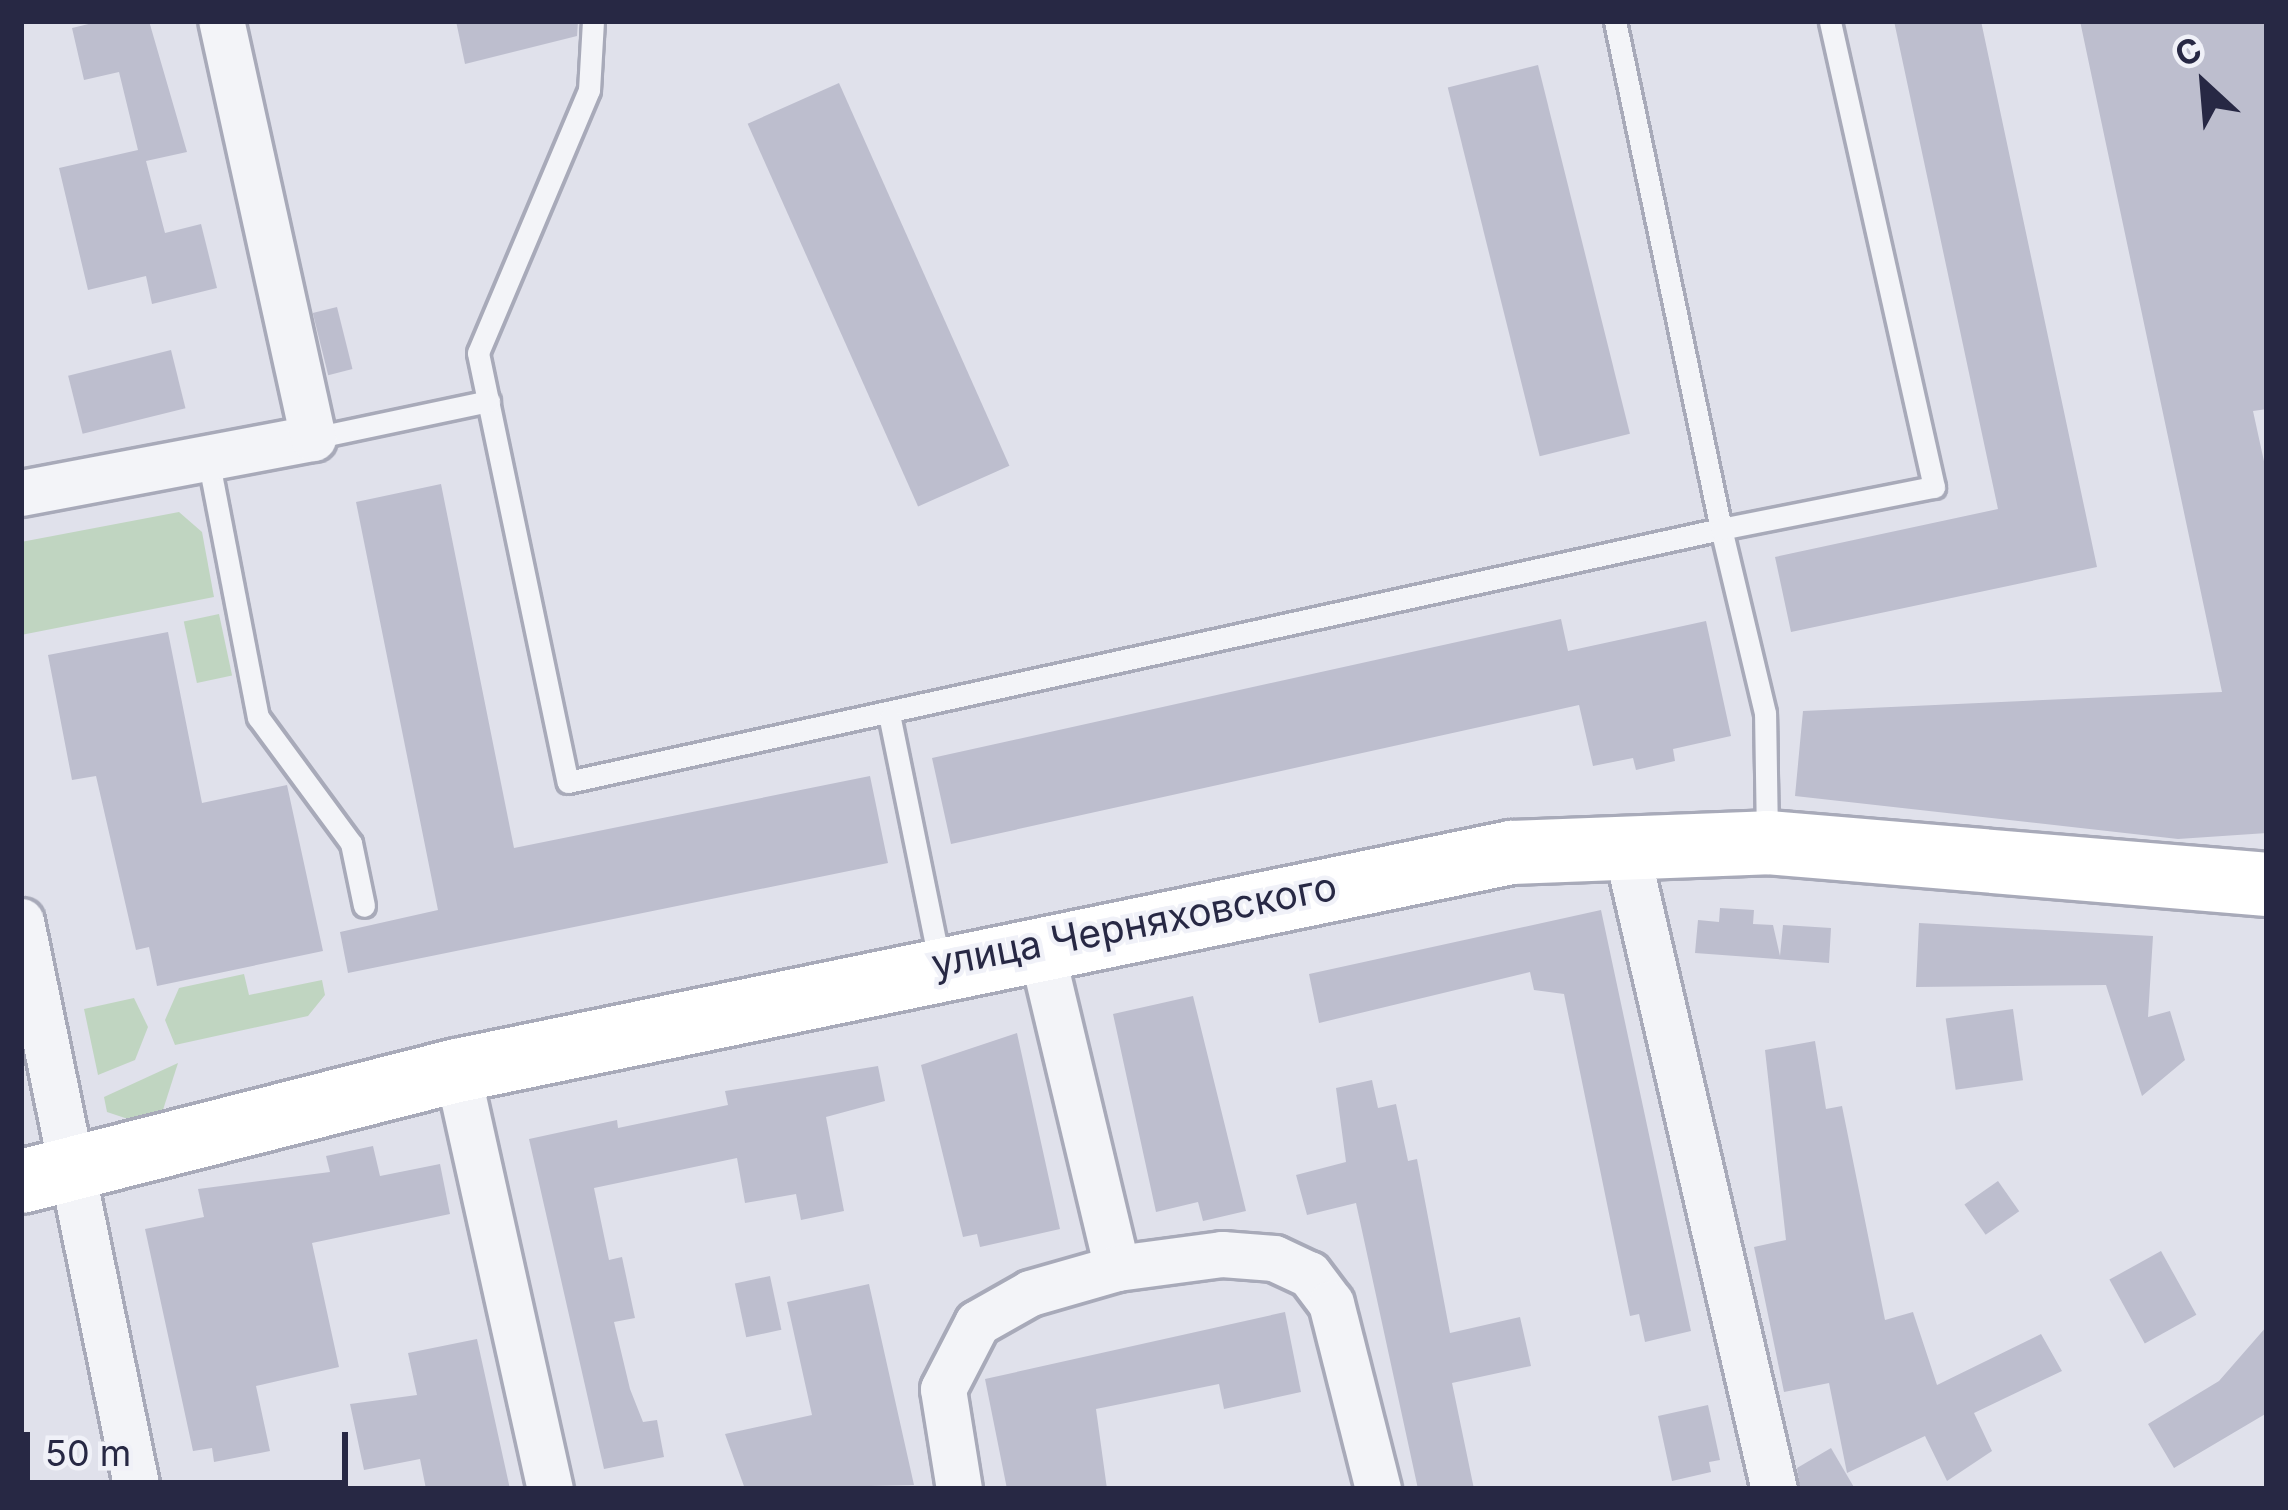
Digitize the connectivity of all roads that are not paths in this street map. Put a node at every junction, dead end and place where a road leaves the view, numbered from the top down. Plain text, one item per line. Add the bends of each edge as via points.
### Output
1 (221, 21) edge
2 (593, 21) edge
3 (1615, 21) edge
4 (1830, 21) edge
5 (489, 401) junction
6 (313, 438) junction
7 (208, 458) junction
8 (21, 493) edge
9 (1721, 529) junction
10 (890, 718) junction
11 (1624, 840) junction
12 (1767, 842) junction
13 (2267, 884) edge
14 (364, 906) dead end
15 (21, 921) edge
16 (1040, 945) junction
17 (940, 964) junction
18 (457, 1070) junction
19 (46, 1174) edge
20 (1117, 1268) junction
21 (137, 1489) edge
22 (550, 1489) edge
23 (958, 1489) edge
24 (1378, 1489) edge
25 (1774, 1489) edge

1 - 6 street
2 - 5 lane via 589,90 478,353
3 - 9 lane
4 - 9 lane via 1934,487
5 - 6 lane
5 - 10 lane via 568,782
6 - 7 street
7 - 8 street
7 - 14 lane via 258,717 351,843
9 - 10 lane
9 - 12 lane via 1765,713
10 - 17 lane
11 - 12 main road, улица Черняховского
11 - 16 main road, улица Черняховского via 1445,863
11 - 25 street
12 - 13 main road, улица Черняховского
15 - 19 street
16 - 17 main road, улица Черняховского
16 - 20 street
17 - 18 main road, улица Черняховского
18 - 19 main road, улица Черняховского
18 - 22 street
19 - 21 street
20 - 23 street via 1030,1293 977,1323 957,1347 943,1389
20 - 24 street via 1222,1253 1274,1258 1309,1274 1344,1340

